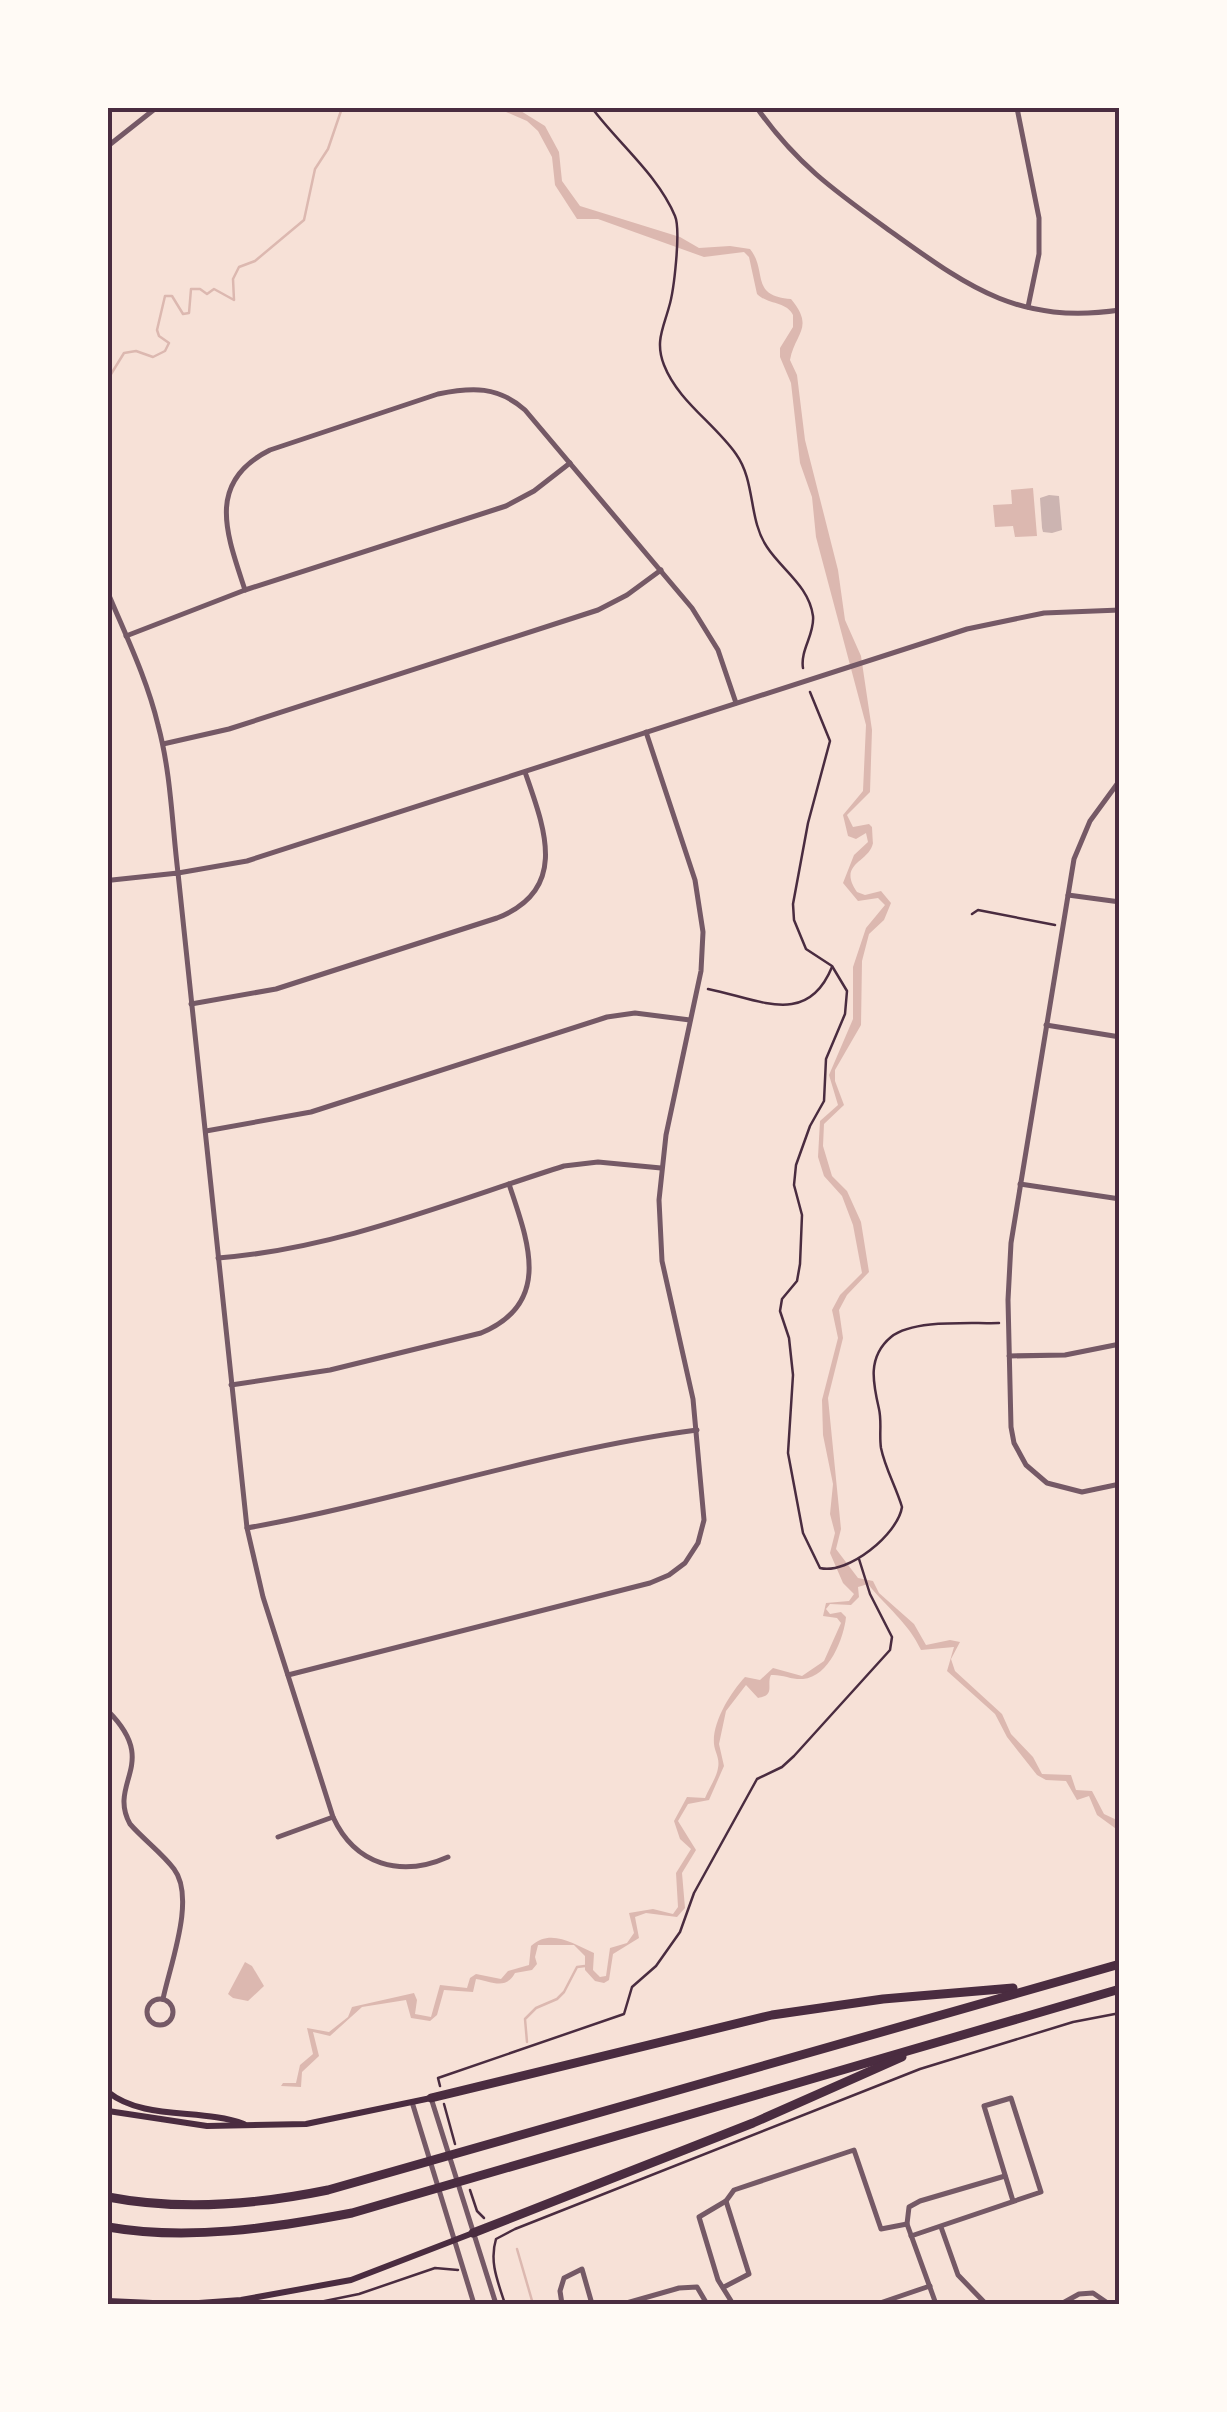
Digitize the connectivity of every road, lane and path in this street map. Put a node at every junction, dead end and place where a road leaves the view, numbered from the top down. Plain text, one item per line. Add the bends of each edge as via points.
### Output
1 (156, 108) edge
2 (592, 108) edge
3 (757, 108) edge
4 (1017, 108) edge
5 (108, 146) edge
6 (1028, 307) junction
7 (1120, 310) edge
8 (570, 463) junction
9 (660, 570) junction
10 (245, 590) junction
11 (108, 593) edge
12 (1120, 610) edge
13 (126, 636) junction
14 (803, 668) dead end
15 (810, 692) dead end
16 (736, 703) junction
17 (646, 732) junction
18 (163, 744) junction
19 (525, 772) junction
20 (1120, 780) edge
21 (178, 873) junction
22 (112, 880) dead end
23 (1067, 894) junction
24 (1120, 902) edge
25 (972, 914) dead end
26 (1062, 926) junction
27 (832, 966) junction
28 (708, 988) dead end
29 (192, 1004) junction
30 (690, 1020) junction
31 (1046, 1025) junction
32 (1120, 1037) edge
33 (205, 1131) junction
34 (661, 1168) junction
35 (509, 1184) junction
36 (1020, 1184) junction
37 (1120, 1199) edge
38 (218, 1258) junction
39 (999, 1323) dead end
40 (1120, 1344) edge
41 (1009, 1356) junction
42 (231, 1385) junction
43 (697, 1430) junction
44 (1120, 1484) edge
45 (247, 1528) junction
46 (858, 1559) junction
47 (288, 1675) junction
48 (108, 1711) edge
49 (333, 1818) junction
50 (278, 1837) dead end
51 (448, 1857) dead end
52 (1120, 1964) edge
53 (1036, 1987) junction
54 (1120, 1989) edge
55 (163, 1999) junction
56 (1120, 2013) edge
57 (936, 2043) junction
58 (438, 2078) dead end
59 (108, 2092) edge
60 (431, 2098) junction
61 (412, 2102) junction
62 (108, 2112) edge
63 (245, 2125) junction
64 (1005, 2176) junction
65 (108, 2197) edge
66 (726, 2200) junction
67 (1012, 2201) junction
68 (907, 2224) junction
69 (940, 2226) junction
70 (108, 2227) edge
71 (473, 2233) junction
72 (911, 2236) junction
73 (455, 2240) junction
74 (458, 2270) dead end
75 (930, 2286) junction
76 (724, 2288) junction
77 (108, 2301) edge
78 (174, 2304) edge
79 (185, 2304) edge
80 (310, 2304) edge
81 (474, 2304) edge
82 (496, 2304) edge
83 (505, 2304) edge
84 (562, 2304) edge
85 (592, 2304) edge
86 (623, 2304) edge
87 (707, 2304) edge
88 (733, 2304) edge
89 (876, 2304) edge
90 (936, 2304) edge
91 (986, 2304) edge
92 (1061, 2304) edge
93 (1108, 2304) edge

1 - 5 street
2 - 14 path via 650,176 677,220 669,310 658,339 662,362 739,457 757,526 806,599 813,616
3 - 6 street via 820,181 961,282
4 - 6 street via 1039,218
6 - 7 street
8 - 9 street
8 - 10 street via 506,506
8 - 10 street via 520,406 478,388 438,394 270,450 243,469 227,498 225,526
9 - 16 street via 709,634
9 - 18 street via 598,610 229,729
10 - 13 street
11 - 13 street
12 - 16 street via 1007,620
13 - 18 street
15 - 27 path via 830,741 808,823 794,920 806,949
16 - 17 street
17 - 19 street
17 - 30 street via 701,909 702,958
18 - 21 street
19 - 21 street via 246,862
19 - 29 street via 547,848 542,876 518,907 276,989
20 - 23 street via 1084,832
21 - 22 street
21 - 29 street
23 - 24 street
23 - 26 street
25 - 26 path
26 - 31 street
27 - 28 path via 811,1000 788,1006
27 - 46 path via 846,984 845,1014 826,1059 824,1101 796,1164 800,1264 780,1310 793,1376 788,1453 803,1533 820,1568
29 - 33 street
30 - 33 street via 607,1016 310,1112
30 - 34 street
31 - 32 street
31 - 36 street
33 - 38 street
34 - 35 street via 585,1163
34 - 43 street via 662,1262
35 - 38 street via 320,1243
35 - 42 street via 530,1270 523,1296 496,1325 330,1370
36 - 37 street
36 - 41 street via 1008,1269
38 - 42 street
39 - 46 path via 920,1327 884,1346 871,1384 882,1449 902,1507 892,1530
40 - 41 street via 1064,1356
41 - 44 street via 1011,1427 1026,1465 1071,1492
42 - 45 street
43 - 45 street
43 - 47 street via 702,1533 669,1576
45 - 47 street
46 - 58 path via 892,1638 890,1650 794,1756 757,1779 694,1893 685,1923 656,1966 632,1986 624,2014
47 - 49 street
48 - 55 street via 126,1731 134,1754 125,1815 176,1872 183,1890
49 - 50 street
49 - 51 street via 348,1842 374,1862 408,1867
52 - 53 highway
53 - 60 highway via 772,2015
53 - 65 highway via 328,2190 178,2205
54 - 57 highway
55 - 55 street via 146,2012 157,2026 173,2015
56 - 83 path via 920,2069 516,2229 496,2239 492,2250
57 - 70 highway via 352,2213 245,2229
57 - 71 highway
59 - 63 main road via 125,2102
60 - 61 main road
60 - 71 street
61 - 63 main road via 306,2124
61 - 73 street
62 - 63 main road
64 - 67 street
64 - 67 street via 984,2106 1011,2098 1041,2192
64 - 68 street via 920,2201 908,2207
66 - 68 street via 734,2190 854,2150 881,2229
66 - 76 street via 749,2274
66 - 76 street via 699,2217
67 - 69 street
68 - 72 street
69 - 72 street
69 - 91 street via 958,2276
71 - 73 main road
71 - 82 street
72 - 75 street
73 - 79 main road via 350,2280
73 - 81 street
74 - 80 path via 435,2268
75 - 89 street
75 - 90 street
76 - 88 street
77 - 78 main road
84 - 85 street via 564,2278 582,2269
86 - 87 street via 698,2287
92 - 93 street via 1093,2293

